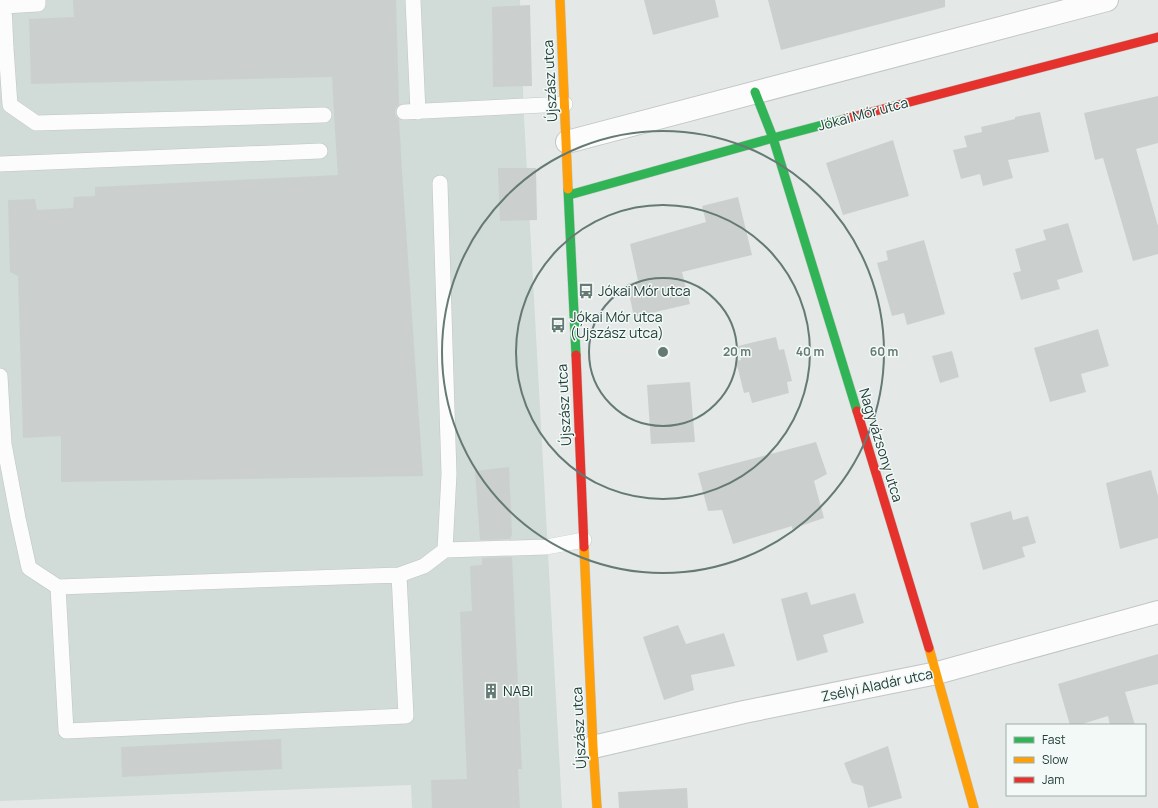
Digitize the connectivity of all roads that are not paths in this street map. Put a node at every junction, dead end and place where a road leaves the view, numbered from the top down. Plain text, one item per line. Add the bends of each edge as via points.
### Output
1 (38, 0) edge
2 (413, 0) edge
3 (560, 0) edge
4 (1107, 0) edge
5 (1158, 37) edge
6 (3, 48) edge
7 (755, 92) junction
8 (565, 104) junction
9 (324, 116) dead end
10 (773, 138) junction
11 (567, 142) junction
12 (320, 151) dead end
13 (0, 164) edge
14 (440, 183) dead end
15 (569, 195) junction
16 (0, 383) edge
17 (584, 540) junction
18 (445, 550) junction
19 (399, 575) junction
20 (58, 587) junction
21 (1158, 612) edge
22 (937, 673) junction
23 (593, 747) junction
24 (597, 808) edge
25 (974, 808) edge

1 - 6 lane via 38,4 4,6
2 - 8 lane via 411,112
3 - 8 street, Újszász utca
4 - 7 street
5 - 10 street, Jókai Mór utca
6 - 9 lane via 10,105 36,122
7 - 10 street, Nagyvázsony utca
7 - 11 street
8 - 11 street, Újszász utca
10 - 15 street, Jókai Mór utca
10 - 22 street, Nagyvázsony utca
11 - 15 street, Újszász utca
12 - 13 lane
14 - 18 lane via 449,474
15 - 17 street, Újszász utca
16 - 20 lane via 4,444 29,568
17 - 18 lane via 546,547
17 - 23 street, Újszász utca
18 - 19 lane via 424,566
19 - 20 lane
19 - 20 lane via 406,716 66,732
21 - 22 street, Zsélyi Aladár utca
22 - 23 street, Zsélyi Aladár utca via 744,712
22 - 25 street, Nagyvázsony utca
23 - 24 street, Újszász utca

